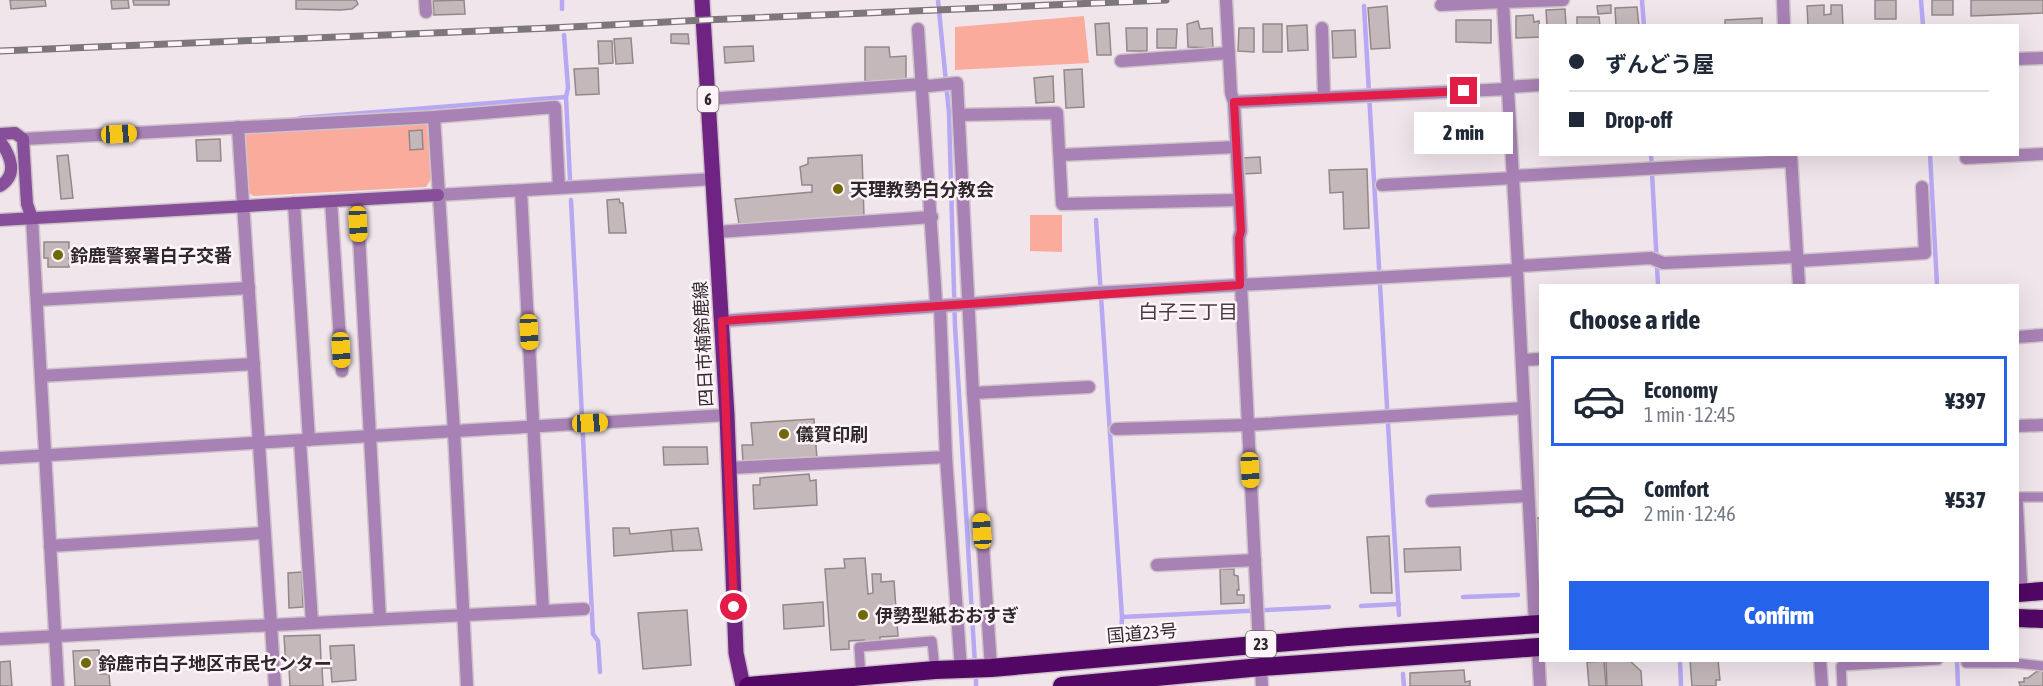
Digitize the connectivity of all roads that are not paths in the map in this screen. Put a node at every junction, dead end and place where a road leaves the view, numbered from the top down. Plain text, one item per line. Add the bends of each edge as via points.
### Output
1 (702, 0) edge
2 (1226, 0) edge
3 (1563, 0) edge
4 (1783, 0) edge
5 (1503, 2) junction
6 (1441, 5) dead end
7 (1784, 24) edge
8 (1322, 28) dead end
9 (918, 30) dead end
10 (1229, 53) junction
11 (2043, 58) edge
12 (2019, 59) edge
13 (1121, 61) dead end
14 (926, 85) junction
15 (1539, 85) edge
16 (1508, 88) junction
17 (1324, 96) junction
18 (708, 99) junction
19 (1234, 102) junction
20 (959, 115) junction
21 (434, 117) junction
22 (238, 127) junction
23 (0, 134) edge
24 (23, 139) junction
25 (0, 141) edge
26 (1236, 147) junction
27 (2043, 154) edge
28 (1060, 155) junction
29 (2019, 155) edge
30 (2004, 156) edge
31 (1791, 158) edge
32 (1966, 158) dead end
33 (1514, 177) junction
34 (714, 179) junction
35 (1382, 185) dead end
36 (0, 186) edge
37 (1922, 187) dead end
38 (560, 188) junction
39 (521, 191) junction
40 (438, 195) junction
41 (357, 200) junction
42 (1239, 200) junction
43 (332, 201) junction
44 (294, 203) junction
45 (243, 206) junction
46 (932, 217) junction
47 (32, 218) junction
48 (0, 220) edge
49 (717, 232) junction
50 (1797, 259) junction
51 (1517, 268) junction
52 (1800, 284) edge
53 (1240, 285) junction
54 (249, 288) junction
55 (38, 300) junction
56 (968, 304) junction
57 (940, 306) junction
58 (722, 321) junction
59 (2043, 335) edge
60 (2019, 337) edge
61 (1539, 359) edge
62 (1522, 360) junction
63 (254, 364) junction
64 (342, 371) dead end
65 (41, 376) junction
66 (1089, 387) dead end
67 (973, 393) junction
68 (1524, 408) junction
69 (727, 415) junction
70 (1247, 424) junction
71 (2043, 425) edge
72 (534, 426) junction
73 (2019, 426) edge
74 (1116, 429) dead end
75 (454, 431) junction
76 (370, 436) junction
77 (304, 441) junction
78 (260, 443) junction
79 (45, 455) junction
80 (946, 457) junction
81 (0, 458) edge
82 (729, 468) junction
83 (1528, 496) junction
84 (2043, 496) edge
85 (2019, 497) edge
86 (1432, 501) dead end
87 (264, 533) junction
88 (2019, 544) edge
89 (50, 546) junction
90 (1255, 560) junction
91 (1157, 565) dead end
92 (2043, 591) edge
93 (2020, 592) edge
94 (584, 609) dead end
95 (543, 611) junction
96 (464, 614) junction
97 (2019, 618) edge
98 (380, 619) junction
99 (2043, 619) edge
100 (312, 622) junction
101 (1538, 624) edge
102 (271, 625) junction
103 (56, 636) junction
104 (0, 639) edge
105 (1259, 644) junction
106 (1539, 648) edge
107 (1539, 662) edge
108 (1820, 662) edge
109 (1906, 662) edge
110 (1990, 662) edge
111 (2019, 662) edge
112 (1966, 663) dead end
113 (2043, 666) edge
114 (987, 668) junction
115 (1261, 668) junction
116 (934, 670) junction
117 (960, 670) junction
118 (861, 676) junction
119 (58, 686) edge
120 (275, 686) edge
121 (467, 686) edge
122 (743, 686) edge
123 (748, 686) edge
124 (1062, 686) edge
125 (1262, 686) edge
126 (1540, 686) edge
127 (1821, 686) edge
128 (1842, 686) edge

1 - 18 main road, 四日市楠鈴鹿線 / 6
2 - 10 street
3 - 5 street
4 - 7 street
5 - 6 street
5 - 16 street
8 - 17 street
9 - 14 street
10 - 13 street
10 - 19 street
11 - 12 street
14 - 18 street
14 - 20 street via 957,83
14 - 46 street
15 - 16 street
16 - 17 street
16 - 33 street
17 - 19 street
18 - 34 main road, 四日市楠鈴鹿線 / 6
19 - 26 street
20 - 28 street via 1057,113
20 - 56 street
21 - 22 street
21 - 38 street via 555,107
21 - 40 street
22 - 24 street
22 - 45 street
23 - 24 street via 15,133
24 - 47 street via 27,204
25 - 36 street via 11,159 11,173
26 - 28 street
26 - 42 street
27 - 29 street
28 - 42 street via 1062,204
30 - 32 street
31 - 33 street
31 - 50 street
33 - 35 street
33 - 51 street
34 - 38 street
34 - 49 main road, 四日市楠鈴鹿線 / 6
37 - 50 street via 1925,253
38 - 39 street
39 - 40 street
39 - 72 street
40 - 41 street
40 - 75 street
41 - 43 street
41 - 76 street
42 - 53 street
43 - 44 street
43 - 64 street
44 - 45 street
44 - 77 street
45 - 47 street
45 - 54 street
46 - 49 street
46 - 57 street via 936,301
47 - 48 street
47 - 55 street
49 - 58 main road, 四日市楠鈴鹿線 / 6
50 - 51 street via 1663,263 1651,258
50 - 52 street
51 - 53 street
51 - 62 street
53 - 56 street
53 - 70 street
54 - 55 street
54 - 63 street
55 - 65 street
56 - 57 street
56 - 67 street
57 - 58 street
57 - 80 street
58 - 69 main road, 四日市楠鈴鹿線 / 6
59 - 60 street
61 - 62 street
62 - 68 street
63 - 65 street
63 - 78 street
65 - 79 street
66 - 67 street
67 - 114 street
68 - 70 street
68 - 83 street
69 - 72 street
69 - 82 main road, 四日市楠鈴鹿線 / 6
70 - 74 street
70 - 90 street
71 - 73 street
72 - 75 street
72 - 95 street
75 - 76 street
75 - 96 street
76 - 77 street
76 - 98 street
77 - 78 street
77 - 100 street
78 - 79 street
78 - 87 street
79 - 81 street
79 - 89 street
80 - 82 street
80 - 117 street
82 - 122 main road, 四日市楠鈴鹿線 / 6 via 736,653
83 - 86 street
83 - 101 street
84 - 85 lane
87 - 89 street
87 - 102 street
88 - 93 lane
89 - 103 street
90 - 91 street
90 - 105 street
92 - 93 highway
94 - 95 street
95 - 96 street
96 - 98 street
96 - 121 street
97 - 99 highway
98 - 100 street
100 - 102 street
101 - 105 highway, 国道23号 / 23
102 - 103 street
102 - 120 street
103 - 104 street
103 - 119 street
105 - 114 highway, 国道23号 / 23
106 - 115 highway, 23
107 - 126 street
108 - 127 street
109 - 128 lane via 1841,666
110 - 112 lane
111 - 113 lane
114 - 117 highway, 国道23号 / 23
115 - 124 highway, 23
115 - 125 street
116 - 117 highway, 国道23号 / 23
116 - 118 highway, 国道23号 / 23
116 - 118 lane via 932,641 860,647
118 - 123 highway, 国道23号 / 23

